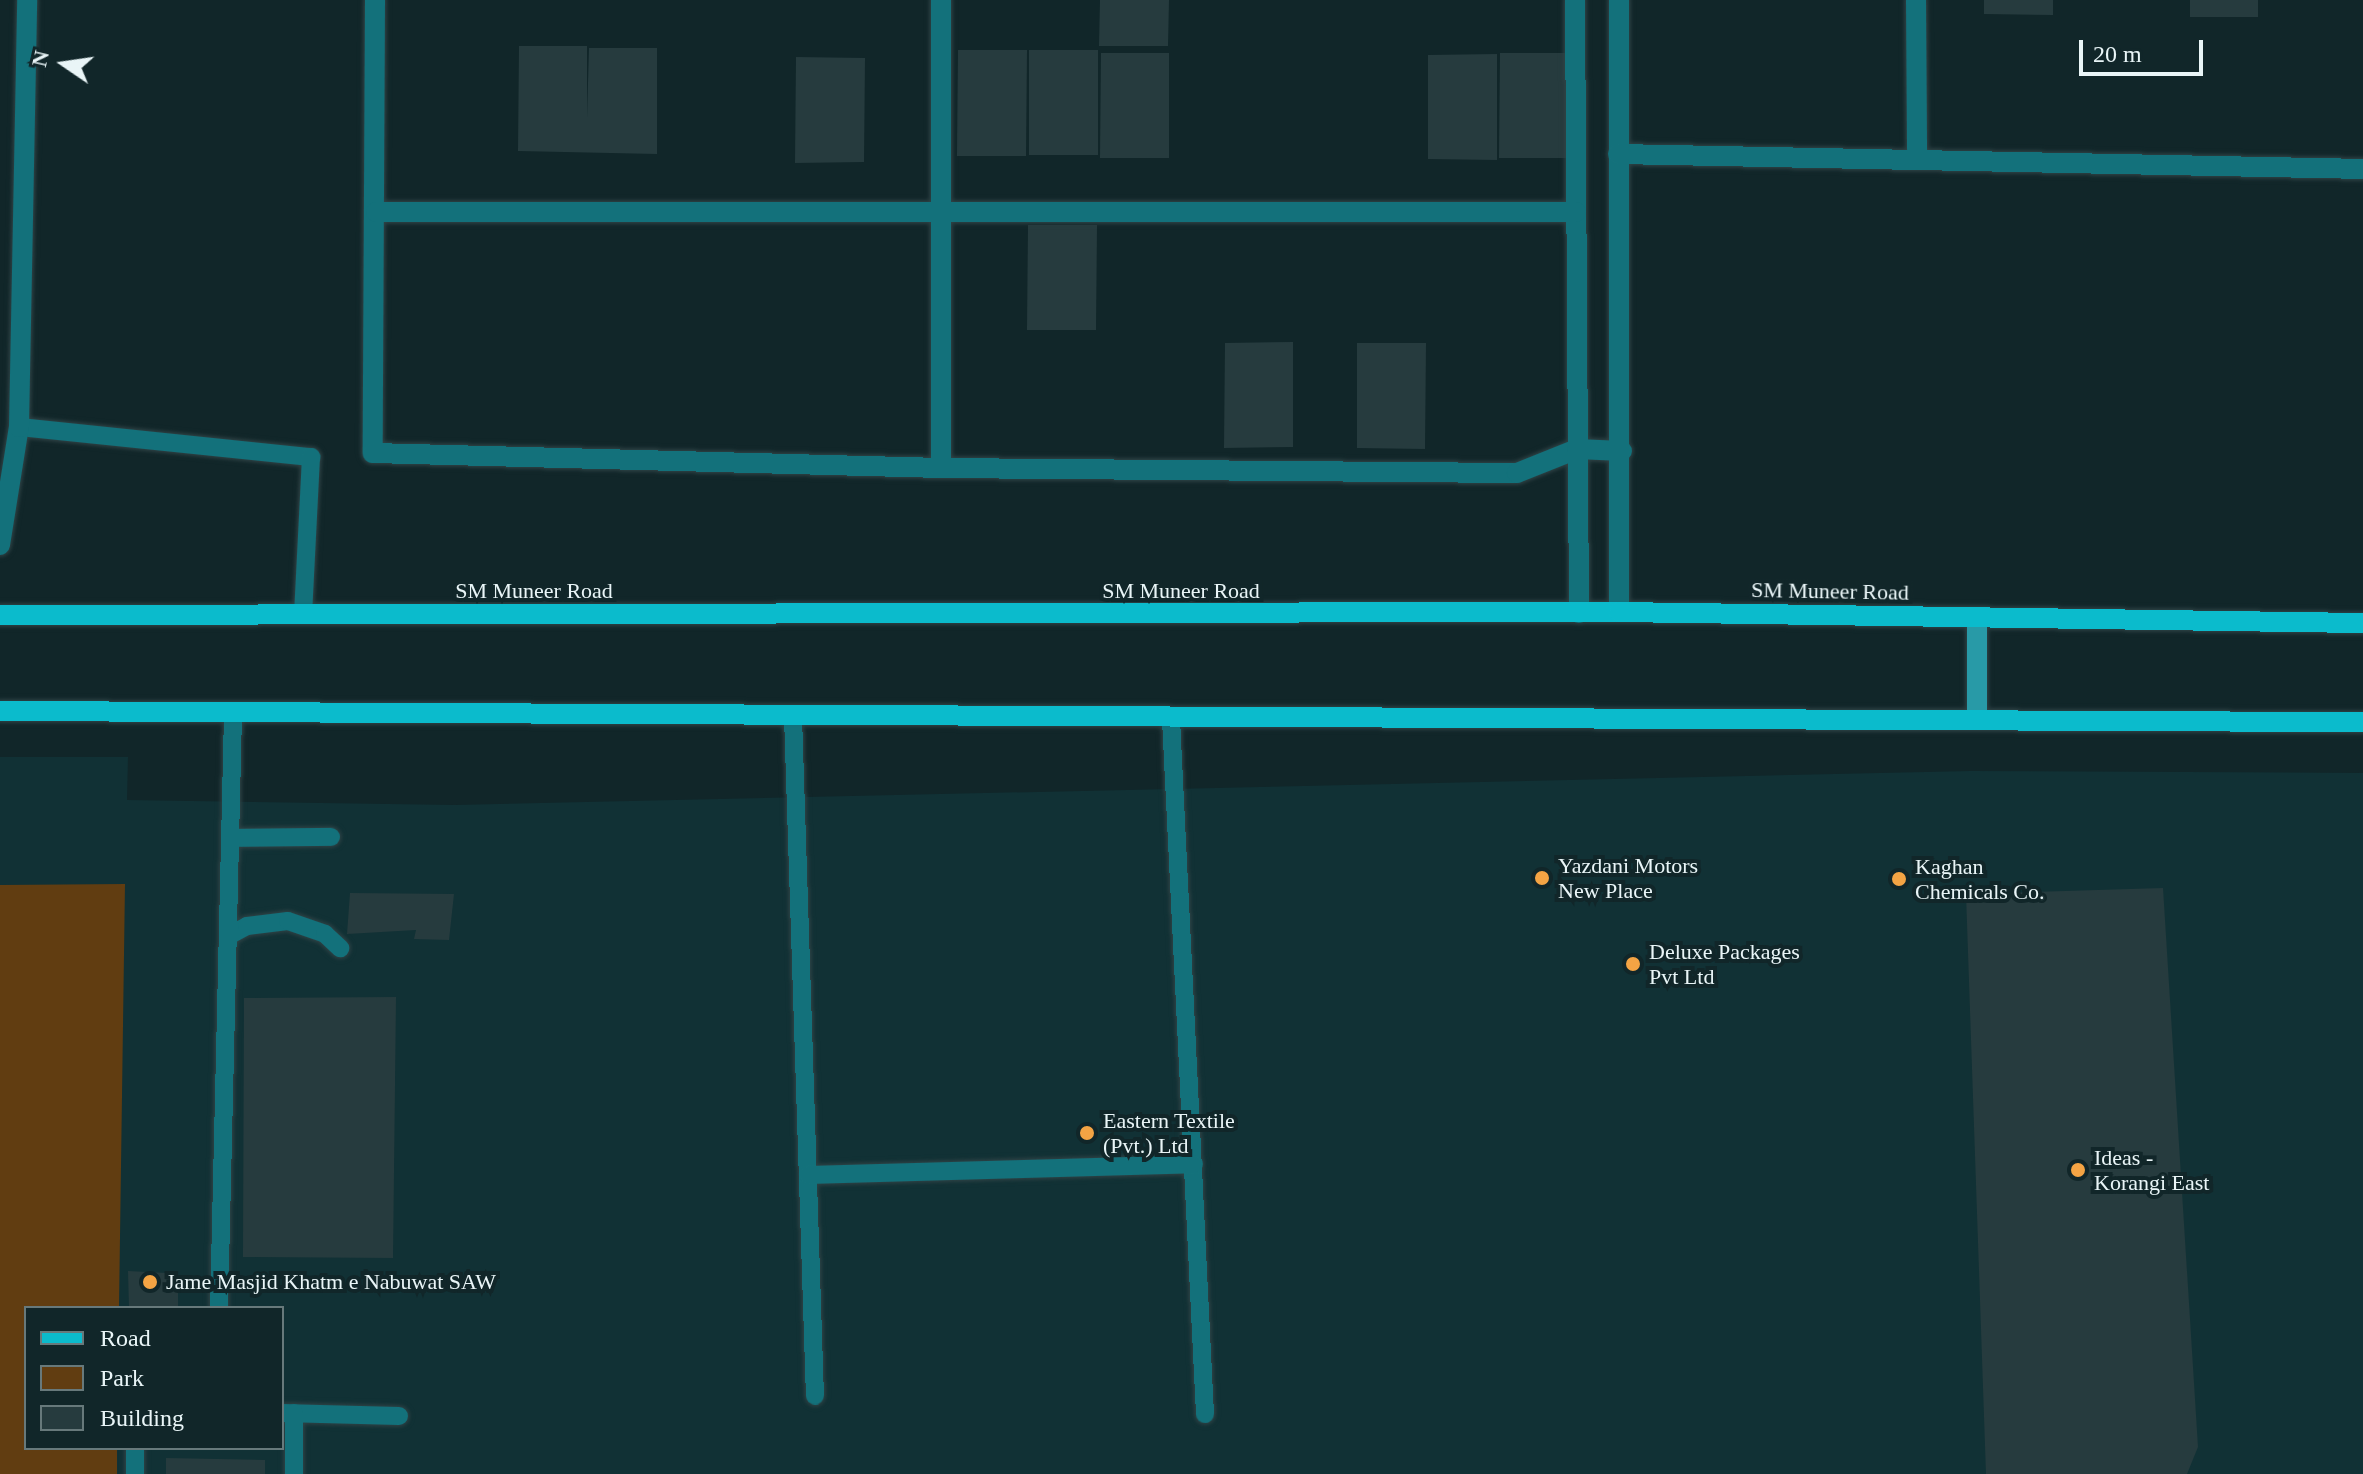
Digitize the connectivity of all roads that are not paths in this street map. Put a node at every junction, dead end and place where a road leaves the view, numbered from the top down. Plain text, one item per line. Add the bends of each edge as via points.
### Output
1 (27, 0) edge
2 (375, 0) edge
3 (941, 0) edge
4 (1575, 0) edge
5 (1619, 0) edge
6 (1916, 0) edge
7 (1618, 154) junction
8 (1917, 160) junction
9 (2363, 169) edge
10 (376, 212) junction
11 (941, 212) junction
12 (1576, 212) junction
13 (19, 427) junction
14 (1577, 449) junction
15 (1622, 451) junction
16 (941, 468) junction
17 (2, 519) edge
18 (0, 545) edge
19 (1619, 612) junction
20 (1579, 613) junction
21 (0, 615) edge
22 (303, 615) junction
23 (1977, 618) junction
24 (2363, 623) edge
25 (0, 711) edge
26 (233, 712) junction
27 (793, 716) junction
28 (1171, 719) junction
29 (1977, 720) junction
30 (2363, 722) edge
31 (331, 837) dead end
32 (231, 838) junction
33 (230, 935) junction
34 (340, 948) dead end
35 (1194, 1164) junction
36 (808, 1175) junction
37 (219, 1306) edge
38 (815, 1396) dead end
39 (288, 1413) edge
40 (1205, 1414) dead end
41 (399, 1416) dead end
42 (135, 1450) edge
43 (135, 1474) edge
44 (294, 1474) edge

1 - 13 street
2 - 10 street
3 - 11 street
4 - 12 street
5 - 7 street
6 - 8 street
7 - 8 street
7 - 15 street
8 - 9 street
10 - 11 street
10 - 16 street via 373,453
11 - 12 street
11 - 16 street
12 - 14 street
13 - 17 street
13 - 22 lane via 311,457
14 - 15 street
14 - 16 street via 1517,473
14 - 20 street
15 - 19 street
17 - 18 street
19 - 20 main road, SM Muneer Road
19 - 23 main road, SM Muneer Road
20 - 22 main road, SM Muneer Road
21 - 22 main road, SM Muneer Road
23 - 24 main road, SM Muneer Road
23 - 29 main road
25 - 26 main road
26 - 27 main road
26 - 32 lane
27 - 28 main road
27 - 36 lane
28 - 29 main road
28 - 35 lane
29 - 30 main road
31 - 32 lane
32 - 33 lane
33 - 34 lane via 257,923 288,921 325,934
33 - 37 lane
35 - 36 lane
35 - 40 lane
36 - 38 lane
39 - 41 lane
39 - 44 lane
42 - 43 lane

